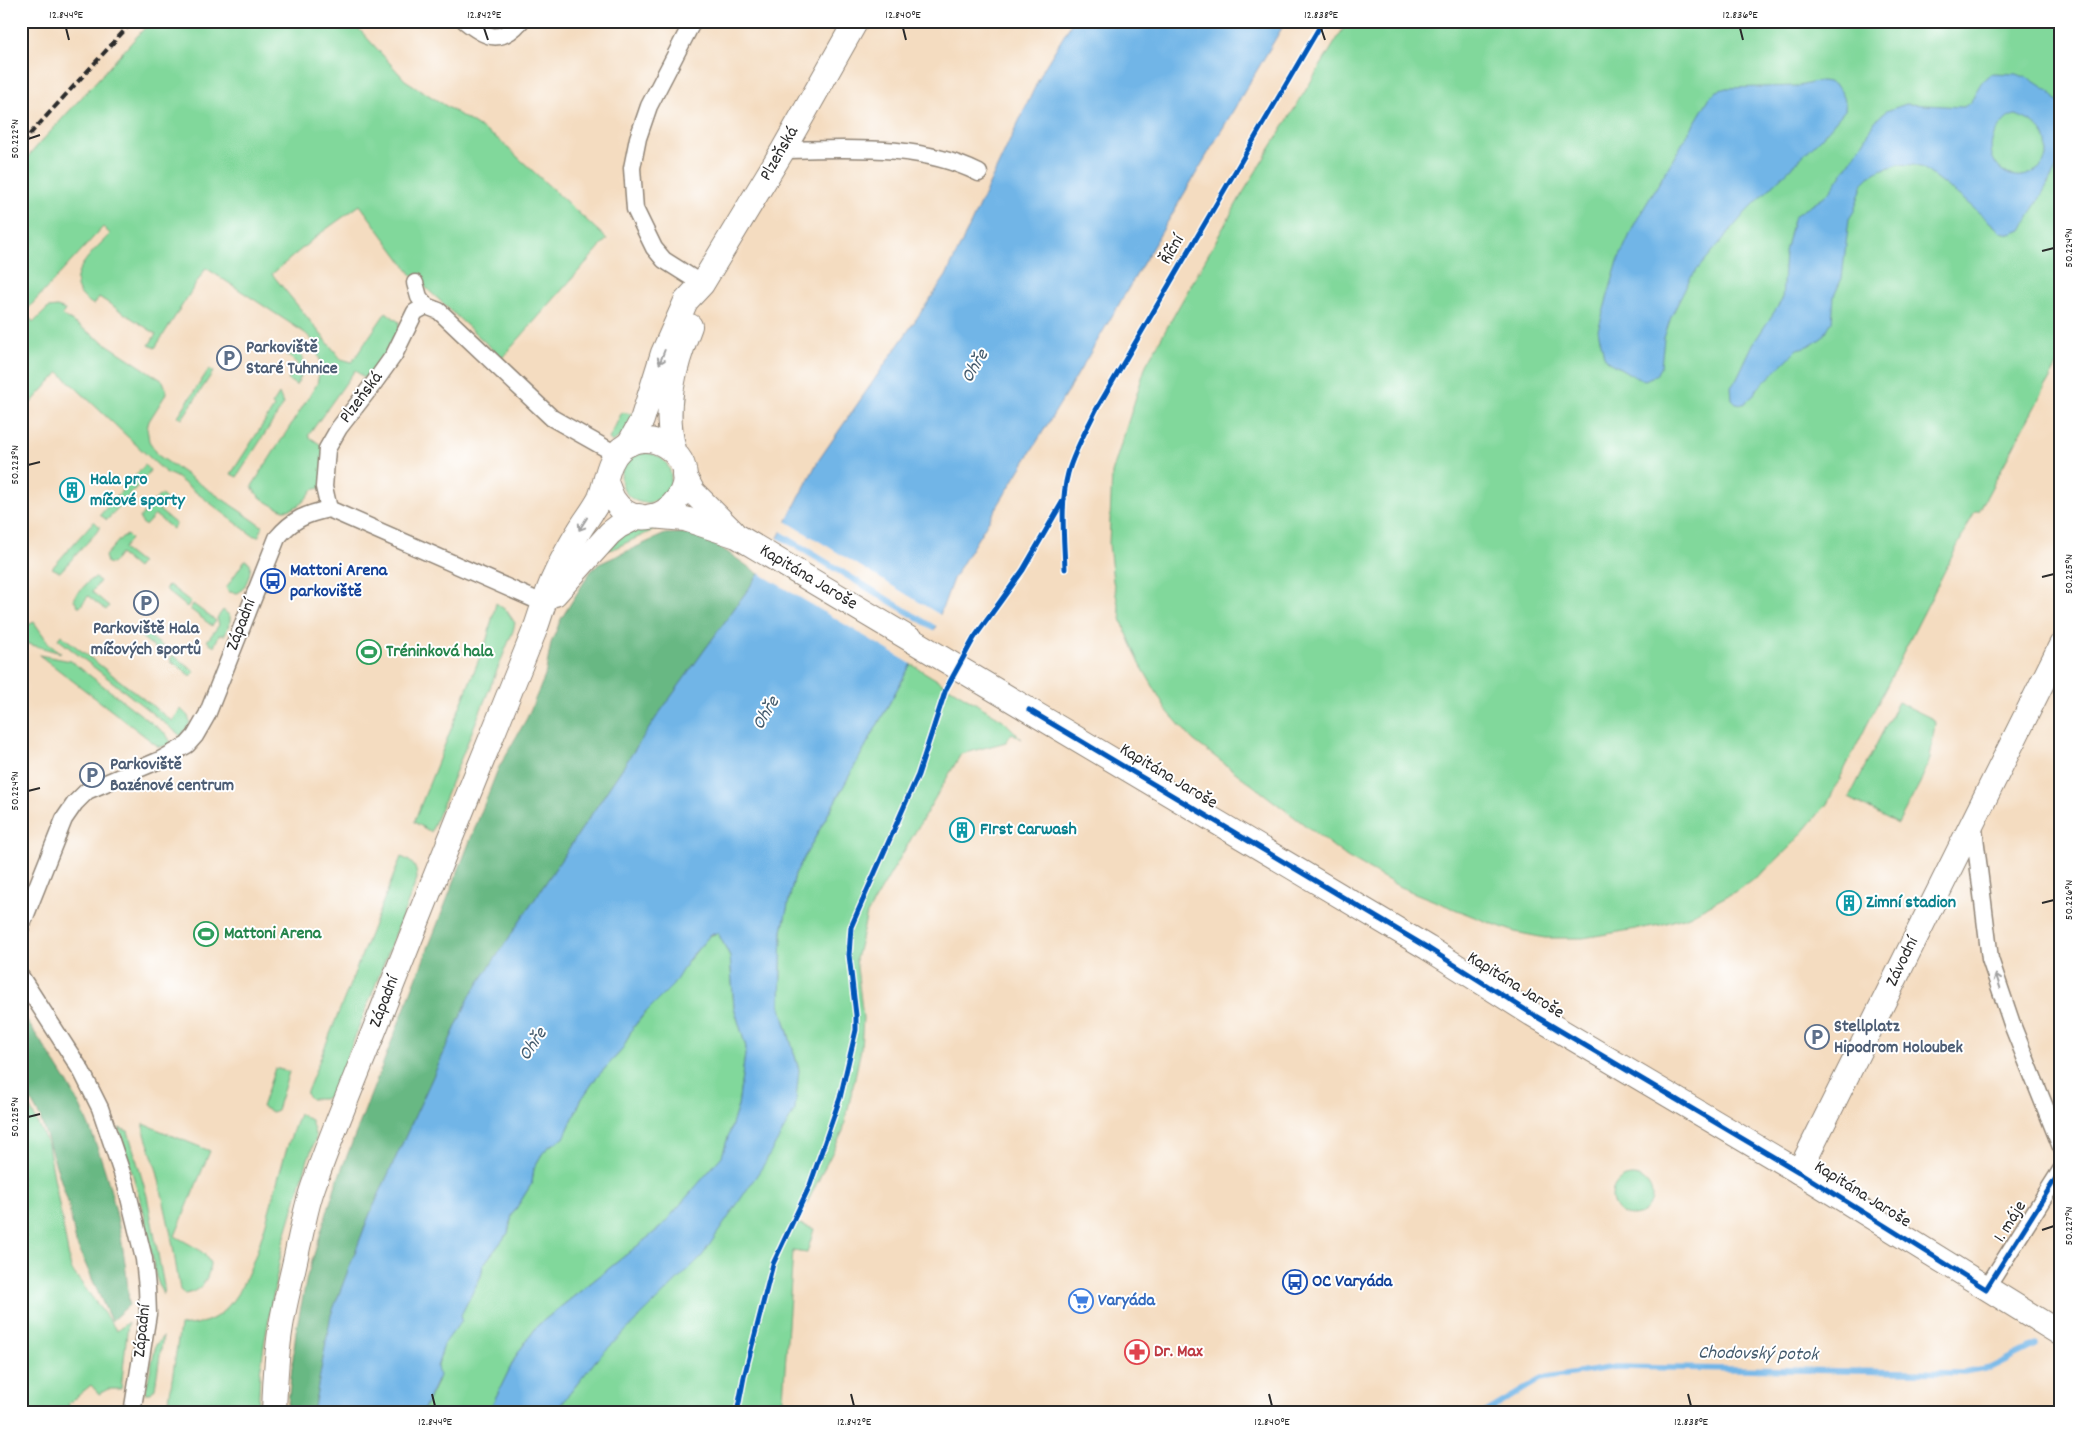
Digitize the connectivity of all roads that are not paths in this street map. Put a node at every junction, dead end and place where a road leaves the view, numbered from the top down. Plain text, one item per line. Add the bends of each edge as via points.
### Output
1 (465, 21) edge
2 (521, 21) edge
3 (693, 21) edge
4 (856, 21) edge
5 (783, 150) junction
6 (979, 173) dead end
7 (415, 283) dead end
8 (702, 284) junction
9 (426, 306) junction
10 (622, 449) junction
11 (679, 464) junction
12 (606, 482) junction
13 (330, 509) junction
14 (645, 516) junction
15 (737, 536) junction
16 (545, 604) junction
17 (2061, 645) edge
18 (1973, 820) junction
19 (21, 928) edge
20 (21, 977) edge
21 (2061, 1147) edge
22 (2061, 1170) edge
23 (1799, 1172) junction
24 (1986, 1289) junction
25 (2061, 1334) edge
26 (132, 1413) edge
27 (274, 1413) edge

1 - 2 street via 477,32 500,37 512,32
3 - 8 street via 646,114 638,138 632,178 634,209 654,248 664,260
4 - 5 street, Plzeňská
5 - 6 street via 892,150 925,155 966,166
5 - 8 street, Plzeňská
7 - 9 street
8 -> 10 street, Plzeňská via 686,301 663,352 642,420
8 - 11 street, Plzeňská via 670,394 669,432
9 - 10 street via 439,311 552,418
9 - 13 street, Plzeňská via 414,312 394,355 327,449 324,487
10 - 11 street via 639,440 650,440 661,443
10 - 12 street via 610,464
11 - 14 street via 682,492 676,502 667,510
11 - 15 street, Kapitána Jaroše via 694,492
12 - 14 street via 618,505 628,512
12 -> 16 street, Západní via 599,500 553,578
13 - 16 street
13 - 19 street, Západní via 309,513 287,526 277,538 207,714 195,736 187,745 160,760 87,791 75,803 64,819
14 - 15 street, Kapitána Jaroše via 685,519
14 - 16 street, Západní via 610,533
15 - 23 street, Kapitána Jaroše
16 - 27 street, Západní via 312,1190 280,1327
17 - 18 street, Závodní
21 -> 18 street via 2013,1027 1990,959
18 - 23 street, Závodní
20 - 26 street, Západní via 82,1072 100,1108 126,1185 144,1259 148,1314
22 - 24 street, 1. máje
23 - 24 street, Kapitána Jaroše
24 - 25 street, Kapitána Jaroše

